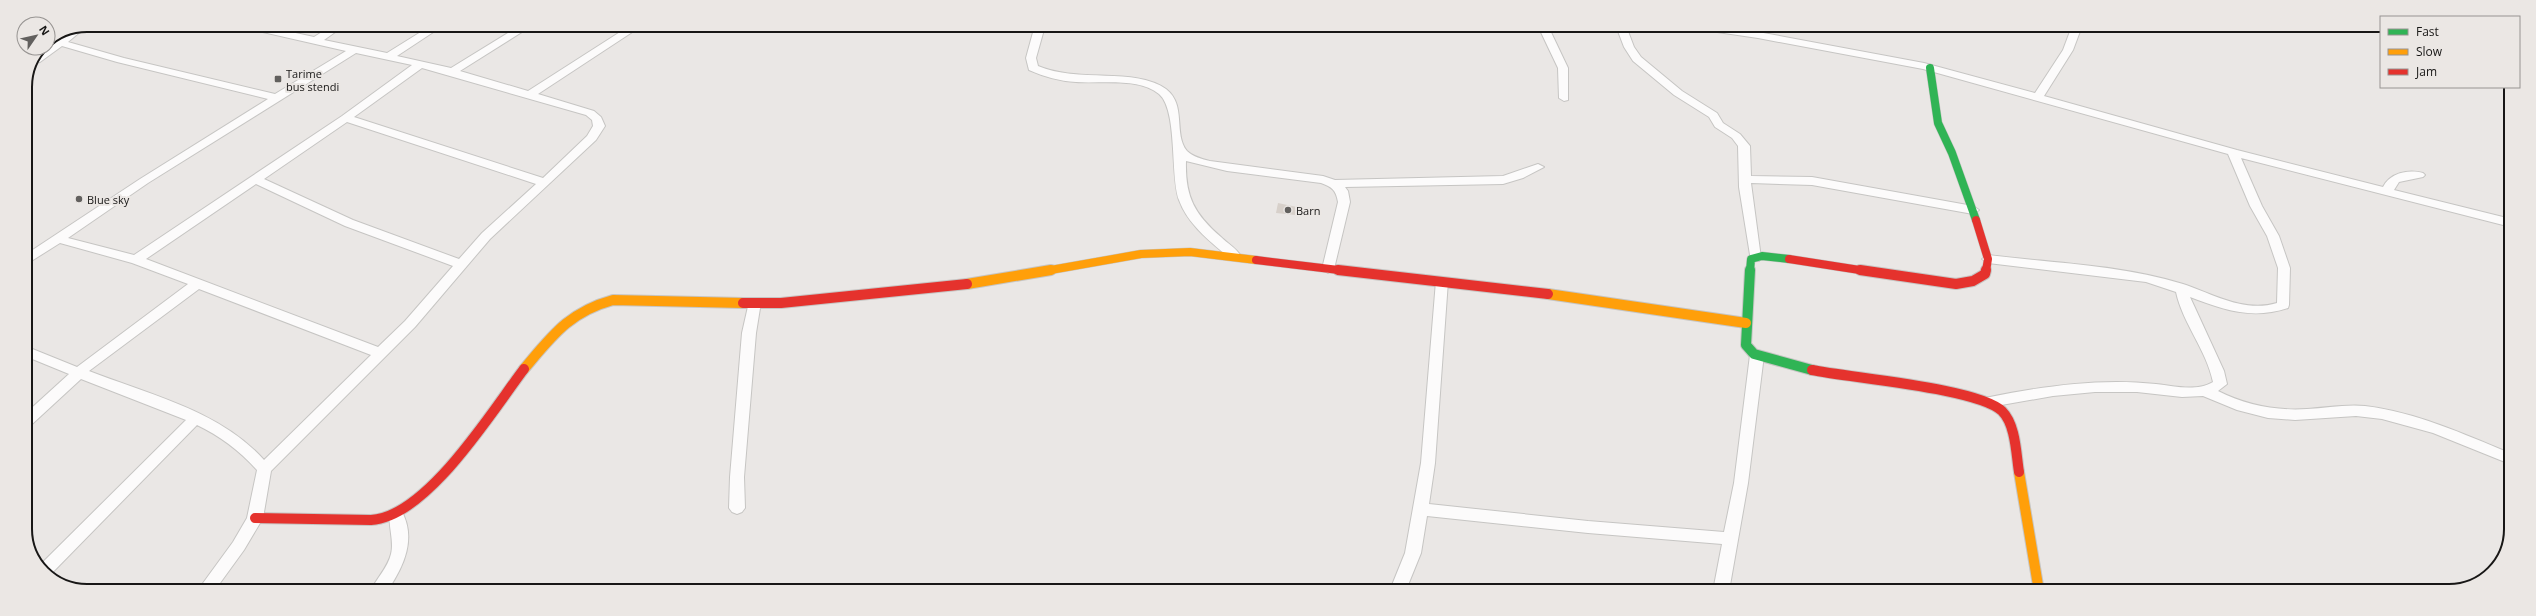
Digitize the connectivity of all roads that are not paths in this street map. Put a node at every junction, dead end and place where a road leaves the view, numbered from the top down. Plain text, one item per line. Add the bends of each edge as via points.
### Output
1 (277, 32) edge
2 (329, 32) edge
3 (428, 32) edge
4 (517, 32) edge
5 (627, 32) edge
6 (1038, 32) edge
7 (1546, 32) edge
8 (1623, 32) edge
9 (1738, 32) edge
10 (2075, 32) edge
11 (72, 34) edge
12 (315, 41) junction
13 (62, 43) junction
14 (354, 50) junction
15 (41, 56) edge
16 (388, 57) junction
17 (420, 64) junction
18 (1930, 68) junction
19 (452, 72) junction
20 (530, 95) junction
21 (2038, 97) junction
22 (277, 98) junction
23 (1564, 98) dead end
24 (346, 118) junction
25 (1180, 148) junction
26 (2233, 152) junction
27 (1538, 167) dead end
28 (2419, 175) dead end
29 (1744, 178) junction
30 (256, 180) junction
31 (545, 183) junction
32 (1334, 184) junction
33 (2388, 193) junction
34 (1973, 210) junction
35 (2504, 222) edge
36 (58, 239) junction
37 (32, 256) edge
38 (1235, 256) junction
39 (1755, 258) junction
40 (136, 260) junction
41 (1988, 260) junction
42 (460, 264) junction
43 (1328, 269) junction
44 (1442, 281) junction
45 (198, 283) junction
46 (2181, 288) junction
47 (755, 302) junction
48 (1746, 323) junction
49 (380, 353) junction
50 (32, 354) edge
51 (1757, 355) junction
52 (79, 373) junction
53 (2206, 391) junction
54 (1990, 402) junction
55 (32, 416) edge
56 (195, 419) junction
57 (2504, 457) edge
58 (264, 469) junction
59 (737, 508) dead end
60 (1420, 509) junction
61 (396, 514) junction
62 (255, 518) junction
63 (1730, 538) junction
64 (48, 567) edge
65 (210, 584) edge
66 (383, 584) edge
67 (1400, 584) edge
68 (1722, 584) edge
69 (2038, 584) edge

1 - 12 street
2 - 12 street
3 - 16 street
4 - 19 street
5 - 20 street
6 - 25 street via 1031,58 1033,68 1053,77 1126,82 1160,90 1176,110 1177,142
7 - 23 street via 1563,68
8 - 29 street via 1637,59 1678,93 1713,115 1719,125 1740,140 1744,146
9 - 18 street
10 - 21 street via 2068,50
11 - 13 street
12 - 14 street
13 - 15 street
13 - 22 street
14 - 16 street
14 - 22 street
16 - 17 street
17 - 19 street
17 - 24 street
18 - 21 street
18 - 34 street via 1938,123
19 - 20 street
20 - 31 street via 590,113 597,119 599,126 592,138
21 - 26 street
22 - 36 street via 144,180
24 - 30 street
24 - 31 street
25 - 32 street via 1191,161 1201,164 1299,176
25 - 38 street via 1179,178 1187,210
26 - 33 street
26 - 46 street via 2256,206 2273,236 2282,262 2283,305 2270,310 2248,308 2226,304
27 - 32 street via 1504,180
28 - 33 street via 2398,177 2390,184
29 - 34 street via 1812,181
29 - 39 street
30 - 40 street
30 - 42 street via 342,220
31 - 42 street via 486,236
32 - 43 street via 1342,191 1344,202
33 - 35 street
34 - 41 street
36 - 37 street
36 - 40 street
38 - 43 street
38 - 47 street via 1190,252 1141,254 950,287 781,303
39 - 41 street via 1779,258 1956,284 1973,281 1985,274
39 - 48 street via 1748,264
40 - 45 street
41 - 46 street via 2146,278
42 - 49 street via 438,294
43 - 44 street
44 - 48 street via 1575,297
44 - 60 street via 1428,463
45 - 49 street
45 - 52 street
46 - 53 street via 2183,299 2214,357 2219,376 2220,384
47 - 59 street via 749,333
47 - 61 street via 683,303 612,300 584,308 568,318 460,453 417,500
48 - 51 street via 1746,345
49 - 58 street
50 - 52 street
51 - 54 street via 1820,372 1976,397
51 - 63 street via 1741,483
52 - 55 street
52 - 56 street
53 - 54 street via 2107,386 2027,394
53 - 57 street via 2249,410 2306,414 2363,411 2380,414 2415,423
54 - 69 street via 2001,409 2011,429
56 - 58 street via 235,439 254,455
56 - 64 street
58 - 62 street
60 - 63 street via 1588,527
60 - 67 street via 1413,553
61 - 62 street via 382,518 301,522
61 - 66 street via 402,540 401,550
62 - 65 street
63 - 68 street

